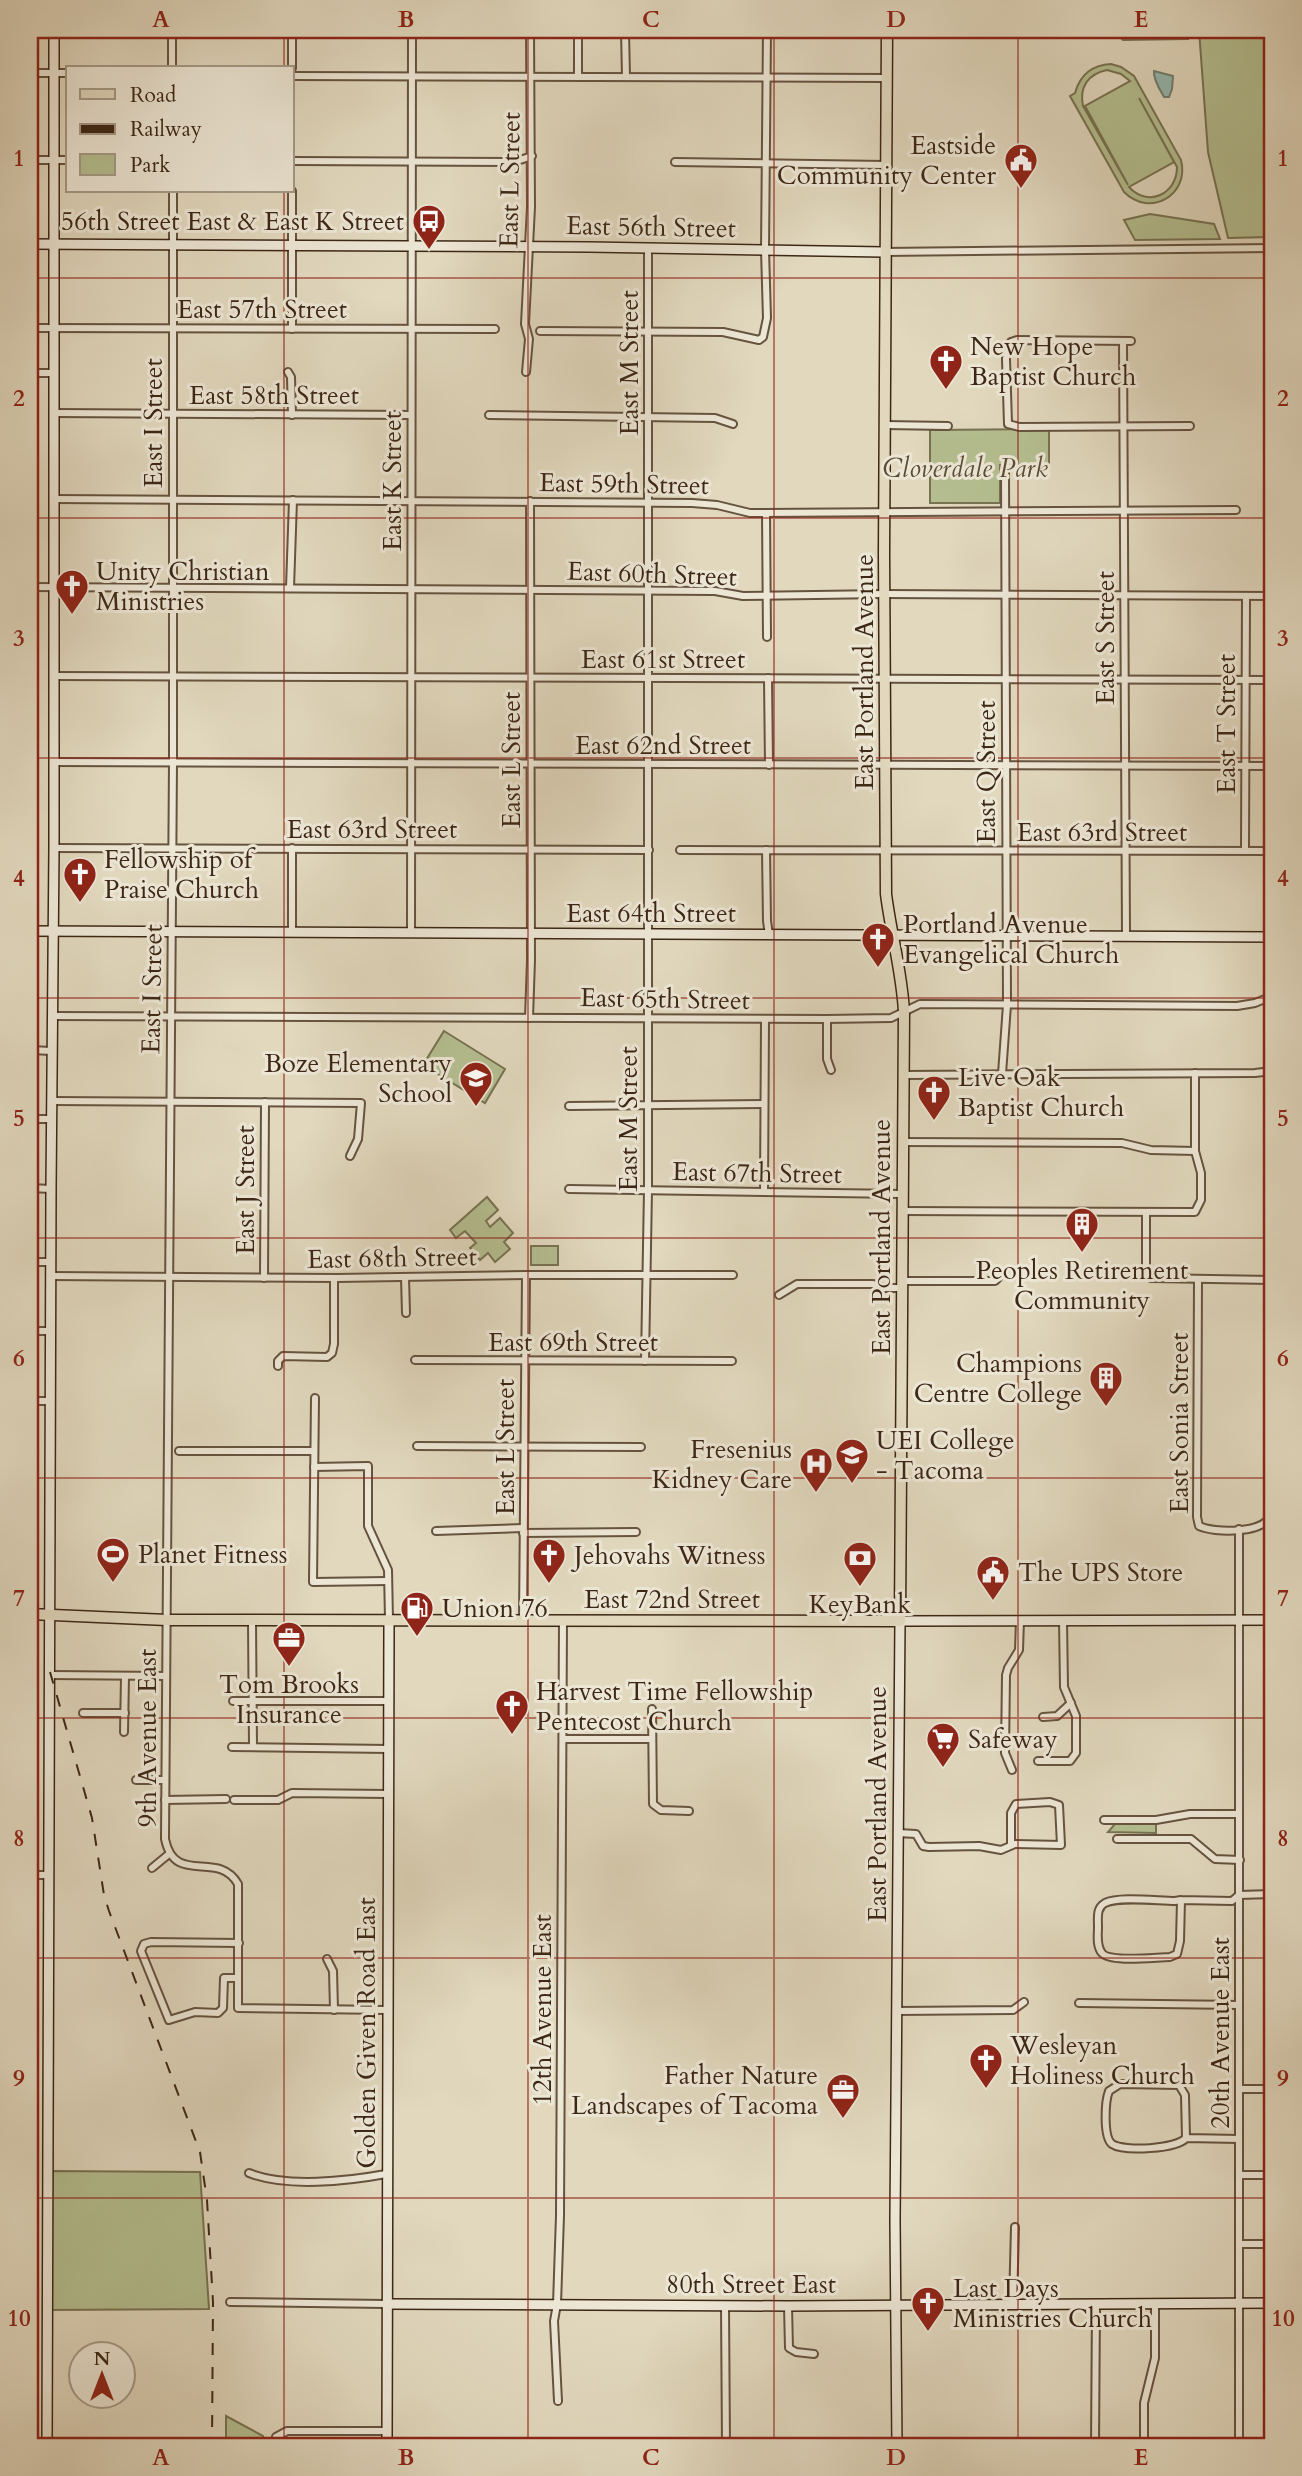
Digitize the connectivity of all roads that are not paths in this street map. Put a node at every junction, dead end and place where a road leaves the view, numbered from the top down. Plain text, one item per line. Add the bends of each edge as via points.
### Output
1 (54, 30) edge
2 (172, 30) edge
3 (292, 30) edge
4 (412, 30) edge
5 (530, 30) edge
6 (578, 30) edge
7 (625, 30) edge
8 (767, 30) edge
9 (887, 30) edge
10 (172, 66) edge
11 (292, 66) edge
12 (30, 73) edge
13 (54, 73) junction
14 (66, 73) edge
15 (294, 76) edge
16 (411, 76) junction
17 (530, 77) junction
18 (578, 77) junction
19 (626, 77) junction
20 (767, 78) junction
21 (887, 78) junction
22 (532, 156) junction
23 (30, 160) edge
24 (54, 160) junction
25 (66, 160) edge
26 (294, 161) edge
27 (411, 162) junction
28 (675, 162) dead end
29 (767, 163) junction
30 (884, 165) junction
31 (173, 192) edge
32 (292, 192) edge
33 (30, 244) edge
34 (53, 244) junction
35 (172, 244) junction
36 (291, 245) junction
37 (411, 247) junction
38 (529, 247) junction
39 (648, 248) junction
40 (1272, 248) edge
41 (765, 250) junction
42 (884, 252) junction
43 (30, 328) edge
44 (53, 328) junction
45 (172, 328) junction
46 (292, 329) junction
47 (411, 329) junction
48 (495, 329) dead end
49 (540, 331) dead end
50 (649, 332) junction
51 (1123, 341) junction
52 (1131, 341) dead end
53 (288, 372) dead end
54 (526, 372) dead end
55 (30, 373) edge
56 (54, 373) junction
57 (54, 414) junction
58 (173, 414) junction
59 (292, 415) junction
60 (411, 415) junction
61 (488, 415) dead end
62 (649, 417) junction
63 (733, 424) dead end
64 (885, 425) junction
65 (948, 426) dead end
66 (1124, 426) junction
67 (1189, 426) dead end
68 (1005, 469) dead end
69 (53, 499) junction
70 (172, 500) junction
71 (293, 500) junction
72 (411, 501) junction
73 (530, 501) junction
74 (649, 503) junction
75 (1236, 510) dead end
76 (884, 511) junction
77 (1005, 512) junction
78 (1124, 512) junction
79 (766, 513) junction
80 (30, 587) edge
81 (53, 587) junction
82 (172, 588) junction
83 (290, 588) junction
84 (412, 589) junction
85 (530, 590) junction
86 (648, 591) junction
87 (885, 594) junction
88 (767, 596) junction
89 (1124, 596) junction
90 (1272, 596) edge
91 (1005, 597) junction
92 (1246, 597) junction
93 (767, 637) dead end
94 (54, 676) junction
95 (172, 677) junction
96 (411, 677) junction
97 (768, 678) junction
98 (530, 679) junction
99 (648, 679) junction
100 (886, 679) junction
101 (1005, 680) junction
102 (1125, 680) junction
103 (1245, 680) junction
104 (1272, 680) edge
105 (53, 762) junction
106 (173, 762) junction
107 (411, 763) junction
108 (530, 764) junction
109 (648, 764) junction
110 (886, 764) junction
111 (769, 765) junction
112 (1006, 766) junction
113 (1125, 766) junction
114 (1245, 766) junction
115 (1272, 766) edge
116 (54, 848) junction
117 (172, 848) junction
118 (292, 848) junction
119 (411, 848) junction
120 (886, 849) junction
121 (530, 850) junction
122 (649, 850) junction
123 (680, 850) dead end
124 (766, 850) junction
125 (1125, 851) junction
126 (1245, 851) junction
127 (1272, 851) edge
128 (1006, 852) junction
129 (30, 931) edge
130 (53, 932) junction
131 (172, 932) junction
132 (292, 932) junction
133 (411, 933) junction
134 (530, 933) junction
135 (648, 934) junction
136 (892, 934) junction
137 (769, 935) junction
138 (1006, 936) junction
139 (1126, 936) junction
140 (1272, 937) edge
141 (1272, 996) edge
142 (1007, 1005) junction
143 (904, 1012) junction
144 (170, 1015) junction
145 (52, 1016) junction
146 (528, 1018) junction
147 (648, 1018) junction
148 (827, 1019) junction
149 (765, 1020) junction
150 (30, 1050) edge
151 (52, 1051) junction
152 (831, 1070) dead end
153 (1272, 1071) edge
154 (1195, 1073) junction
155 (1002, 1074) junction
156 (904, 1075) junction
157 (52, 1101) junction
158 (170, 1101) junction
159 (265, 1102) junction
160 (763, 1104) junction
161 (648, 1105) junction
162 (569, 1106) dead end
163 (30, 1119) edge
164 (52, 1119) junction
165 (902, 1142) junction
166 (1195, 1151) junction
167 (350, 1156) dead end
168 (30, 1188) edge
169 (51, 1189) junction
170 (569, 1189) dead end
171 (648, 1190) junction
172 (764, 1192) junction
173 (902, 1194) junction
174 (902, 1211) junction
175 (1146, 1212) junction
176 (30, 1262) edge
177 (51, 1262) junction
178 (526, 1275) junction
179 (733, 1275) dead end
180 (51, 1276) junction
181 (647, 1276) junction
182 (170, 1277) junction
183 (264, 1278) junction
184 (334, 1278) junction
185 (405, 1278) junction
186 (998, 1278) dead end
187 (1198, 1279) junction
188 (1272, 1280) edge
189 (902, 1285) junction
190 (779, 1295) dead end
191 (406, 1313) dead end
192 (30, 1331) edge
193 (51, 1331) junction
194 (415, 1360) dead end
195 (524, 1361) junction
196 (645, 1361) junction
197 (732, 1361) dead end
198 (278, 1366) dead end
199 (315, 1398) dead end
200 (30, 1401) edge
201 (51, 1401) junction
202 (417, 1446) dead end
203 (524, 1447) junction
204 (641, 1447) dead end
205 (179, 1451) dead end
206 (314, 1451) junction
207 (314, 1467) junction
208 (1272, 1483) edge
209 (1238, 1530) junction
210 (436, 1531) dead end
211 (523, 1531) junction
212 (636, 1532) dead end
213 (388, 1581) junction
214 (30, 1614) edge
215 (50, 1615) junction
216 (167, 1620) junction
217 (252, 1620) junction
218 (389, 1620) junction
219 (523, 1620) junction
220 (563, 1620) junction
221 (1020, 1620) junction
222 (1063, 1620) junction
223 (1238, 1620) junction
224 (1272, 1620) edge
225 (900, 1621) junction
226 (50, 1675) junction
227 (125, 1676) junction
228 (166, 1676) junction
229 (233, 1701) dead end
230 (253, 1701) junction
231 (389, 1701) junction
232 (1071, 1703) junction
233 (652, 1709) dead end
234 (83, 1713) dead end
235 (125, 1713) junction
236 (1044, 1717) dead end
237 (124, 1732) dead end
238 (563, 1739) junction
239 (652, 1740) junction
240 (232, 1747) dead end
241 (253, 1747) junction
242 (389, 1749) junction
243 (1038, 1761) dead end
244 (1012, 1770) dead end
245 (136, 1780) dead end
246 (165, 1780) junction
247 (389, 1794) junction
248 (226, 1799) dead end
249 (165, 1800) junction
250 (234, 1800) dead end
251 (689, 1811) dead end
252 (1239, 1814) junction
253 (1104, 1820) dead end
254 (898, 1833) junction
255 (1117, 1839) dead end
256 (1011, 1845) junction
257 (169, 1854) junction
258 (1240, 1860) junction
259 (152, 1868) dead end
260 (30, 1875) edge
261 (48, 1875) junction
262 (1272, 1894) edge
263 (1240, 1895) junction
264 (1181, 1900) junction
265 (239, 1943) junction
266 (327, 1959) dead end
267 (238, 1978) junction
268 (1024, 2003) dead end
269 (1079, 2003) dead end
270 (1239, 2005) junction
271 (334, 2010) junction
272 (387, 2010) junction
273 (897, 2011) junction
274 (1239, 2089) junction
275 (1272, 2089) edge
276 (1186, 2138) junction
277 (1239, 2139) junction
278 (249, 2173) dead end
279 (386, 2174) junction
280 (1239, 2175) junction
281 (1272, 2175) edge
282 (1015, 2227) dead end
283 (1239, 2244) junction
284 (1272, 2244) edge
285 (230, 2302) dead end
286 (1240, 2303) junction
287 (1272, 2303) edge
288 (386, 2304) junction
289 (557, 2304) junction
290 (1013, 2304) junction
291 (1097, 2304) junction
292 (1155, 2304) junction
293 (725, 2305) junction
294 (896, 2305) junction
295 (788, 2306) junction
296 (814, 2354) dead end
297 (558, 2401) dead end
298 (387, 2431) junction
299 (276, 2437) dead end
300 (47, 2446) edge
301 (387, 2446) edge
302 (726, 2446) edge
303 (897, 2446) edge
304 (1095, 2446) edge
305 (1144, 2446) edge
306 (1239, 2446) edge

1 - 13 street
2 - 10 street
3 - 11 street
4 - 16 street, East K Street
5 - 17 street, East L Street
6 - 18 street
7 - 19 street
8 - 20 street
9 - 21 main road, East Portland Avenue
12 - 13 street
13 - 14 street
13 - 24 street
15 - 16 street
16 - 17 street
16 - 27 street, East K Street
17 - 18 street
17 - 22 street, East L Street
18 - 19 street
19 - 20 street
20 - 21 street
20 - 29 street
21 - 30 main road, East Portland Avenue
22 - 27 street via 514,162
22 - 38 street, East L Street
23 - 24 street
24 - 25 street
24 - 34 street
26 - 27 street
27 - 37 street, East K Street
28 - 29 street
29 - 30 street
29 - 41 street
30 - 42 main road, East Portland Avenue
31 - 35 street, East I Street
32 - 36 street
33 - 34 street, East 56th Street
34 - 35 street, East 56th Street
34 - 44 street
35 - 36 street, East 56th Street
35 - 45 street, East I Street
36 - 37 street, East 56th Street
36 - 46 street
37 - 38 street, East 56th Street
37 - 47 street, East K Street
38 - 39 street, East 56th Street
38 - 54 street, East L Street
39 - 41 street, East 56th Street
39 - 50 street, East M Street
40 - 42 street, East 56th Street
41 - 42 street, East 56th Street
41 - 50 street via 765,332 759,340 733,332
42 - 64 main road, East Portland Avenue
43 - 44 street, East 57th Street
44 - 45 street, East 57th Street
44 - 56 street
45 - 46 street, East 57th Street
45 - 58 street, East I Street
46 - 47 street, East 57th Street
47 - 48 street, East 57th Street
47 - 60 street, East K Street
49 - 50 street
50 - 62 street, East M Street
51 - 52 street
51 - 66 street, East S Street
51 - 66 street via 1017,340 1009,344 1006,359 1008,424
53 - 59 street
55 - 56 street
56 - 57 street
57 - 58 street, East 58th Street
57 - 69 street
58 - 59 street, East 58th Street
58 - 70 street, East I Street
59 - 60 street, East 58th Street
60 - 72 street, East K Street
61 - 62 street
62 - 63 street via 715,418
62 - 74 street, East M Street
64 - 65 street
64 - 76 main road, East Portland Avenue
66 - 67 street
66 - 78 street, East S Street
68 - 77 street, East Q Street
69 - 70 street, East 59th Street
69 - 81 street
70 - 71 street, East 59th Street
70 - 82 street, East I Street
71 - 72 street, East 59th Street
71 - 83 street
72 - 73 street, East 59th Street
72 - 84 street, East K Street
73 - 74 street, East 59th Street
73 - 85 street, East L Street
74 - 79 street, East 59th Street via 709,503
74 - 86 street, East M Street
75 - 78 street, East 59th Street
76 - 77 street, East 59th Street
76 - 79 street, East 59th Street
76 - 87 main road, East Portland Avenue
77 - 78 street, East 59th Street
77 - 91 street, East Q Street
78 - 89 street, East S Street
79 - 88 street
80 - 81 street, East 60th Street
81 - 82 street, East 60th Street
81 - 94 street
82 - 83 street, East 60th Street
82 - 95 street, East I Street
83 - 84 street, East 60th Street
84 - 85 street, East 60th Street
84 - 96 street, East K Street
85 - 86 street, East 60th Street
85 - 98 street, East L Street
86 - 88 street, East 60th Street
86 - 99 street, East M Street
87 - 88 street, East 60th Street
87 - 91 street, East 60th Street
87 - 100 main road, East Portland Avenue
88 - 93 street
89 - 91 street, East 60th Street
89 - 92 street, East 60th Street
89 - 102 street, East S Street
90 - 92 street, East 60th Street
91 - 101 street, East Q Street
92 - 103 street, East T Street
94 - 95 street, East 61st Street
94 - 105 street
95 - 96 street, East 61st Street
95 - 106 street, East I Street
96 - 98 street, East 61st Street
96 - 107 street, East K Street
97 - 99 street, East 61st Street
97 - 100 street, East 61st Street
97 - 111 street
98 - 99 street, East 61st Street
98 - 108 street, East L Street
99 - 109 street, East M Street
100 - 101 street, East 61st Street
100 - 110 main road, East Portland Avenue
101 - 102 street, East 61st Street
101 - 112 street, East Q Street
102 - 103 street, East 61st Street
102 - 113 street, East S Street
103 - 104 street, East 61st Street
103 - 114 street, East T Street
105 - 106 street, East 62nd Street
105 - 116 street
106 - 107 street, East 62nd Street
106 - 117 street, East I Street
107 - 108 street, East 62nd Street
107 - 119 street, East K Street
108 - 109 street, East 62nd Street
108 - 121 street, East L Street
109 - 111 street, East 62nd Street
109 - 122 street, East M Street
110 - 111 street, East 62nd Street
110 - 112 street, East 62nd Street
110 - 120 main road, East Portland Avenue
112 - 113 street, East 62nd Street
112 - 128 street, East Q Street
113 - 114 street, East 62nd Street
113 - 125 street, East S Street
114 - 115 street, East 62nd Street
114 - 126 street, East T Street
116 - 117 street, East 63rd Street
116 - 130 street
117 - 118 street, East 63rd Street
117 - 131 street, East I Street
118 - 119 street, East 63rd Street
118 - 132 street
119 - 121 street, East 63rd Street
119 - 133 street, East K Street
120 - 124 street, East 63rd Street
120 - 128 street, East 63rd Street
120 - 136 main road, East Portland Avenue
121 - 122 street, East 63rd Street
121 - 134 street, East L Street
122 - 135 street, East M Street
123 - 124 street, East 63rd Street
124 - 137 street
125 - 126 street, East 63rd Street
125 - 128 street, East 63rd Street
125 - 139 street, East S Street
126 - 127 street, East 63rd Street
128 - 138 street, East Q Street
129 - 130 street, East 64th Street
130 - 131 street, East 64th Street
130 - 145 street
131 - 132 street, East 64th Street
131 - 144 street, East I Street
132 - 133 street, East 64th Street
133 - 134 street, East 64th Street
134 - 135 street, East 64th Street
134 - 146 street, East L Street
135 - 137 street, East 64th Street
135 - 147 street, East M Street
136 - 137 street, East 64th Street
136 - 138 street, East 64th Street
136 - 143 main road, East Portland Avenue
138 - 139 street, East 64th Street
138 - 142 street, East Q Street
139 - 140 street, East 64th Street
141 - 142 street, East 65th Street via 1237,1006
142 - 143 street, East 65th Street via 920,1004
142 - 155 street, East Q Street
143 - 148 street, East 65th Street via 891,1018
143 - 156 main road, East Portland Avenue
144 - 145 street, East 65th Street
144 - 146 street, East 65th Street
144 - 158 street, East I Street
145 - 151 street
146 - 147 street, East 65th Street
147 - 149 street, East 65th Street
147 - 161 street, East M Street
148 - 149 street, East 65th Street
148 - 152 street
149 - 160 street
150 - 151 street
151 - 157 street
153 - 154 street
154 - 155 street
154 - 166 street
155 - 156 street
156 - 165 main road, East Portland Avenue
157 - 158 street
157 - 164 street
158 - 159 street
158 - 182 street, East I Street
159 - 167 street via 361,1103 358,1139
159 - 183 street, East J Street
160 - 161 street
160 - 172 street
161 - 162 street
161 - 171 street, East M Street
163 - 164 street
164 - 169 street
165 - 166 street via 1122,1143 1151,1150
165 - 173 main road, East Portland Avenue
166 - 175 street via 1201,1173 1201,1200 1195,1212
168 - 169 street
169 - 177 street
170 - 171 street, East 67th Street
171 - 172 street, East 67th Street
171 - 181 street, East M Street
172 - 173 street, East 67th Street
173 - 174 main road, East Portland Avenue
174 - 175 street
174 - 189 main road, East Portland Avenue
175 - 187 street via 1149,1275
176 - 177 street
177 - 180 street
178 - 181 street, East 68th Street
178 - 185 street, East 68th Street
178 - 195 street, East L Street
179 - 181 street, East 68th Street
180 - 182 street, East 68th Street
180 - 193 street
181 - 196 street, East M Street
182 - 183 street, East 68th Street
182 - 216 street, East I Street
183 - 184 street, East 68th Street
184 - 185 street, East 68th Street
184 - 198 street via 332,1353 327,1357 283,1356
185 - 191 street
186 - 189 street
187 - 188 street
187 - 209 street, East Sonia Street via 1197,1522 1205,1529
189 - 190 street via 797,1284
189 - 225 main road, East Portland Avenue
192 - 193 street
193 - 201 street
194 - 195 street, East 69th Street
195 - 196 street, East 69th Street
195 - 203 street, East L Street
196 - 197 street, East 69th Street
199 - 206 street
200 - 201 street
201 - 215 street
202 - 203 street
203 - 204 street
203 - 211 street, East L Street
205 - 206 street
206 - 207 street
207 - 213 street via 368,1466 368,1526 387,1563
207 - 213 street via 313,1582
208 - 209 street via 1268,1520 1256,1529
209 - 223 street
210 - 211 street
211 - 212 street
211 - 219 street, East L Street
213 - 218 street
214 - 215 main road, East 72nd Street
215 - 216 main road, East 72nd Street
215 - 226 street
216 - 217 main road, East 72nd Street
216 - 228 street, 9th Avenue East
217 - 218 main road, East 72nd Street
217 - 230 street
218 - 219 main road, East 72nd Street
218 - 231 street, Golden Given Road East
219 - 220 main road, East 72nd Street
220 - 225 main road, East 72nd Street
220 - 238 street, 12th Avenue East
221 - 222 street, East 72nd Street
221 - 225 street, East 72nd Street
221 - 244 street via 1019,1650 1006,1675 1005,1753
222 - 223 street, East 72nd Street
222 - 232 street via 1064,1687
223 - 224 street, East 72nd Street
223 - 252 street, 20th Avenue East
225 - 254 street, East Portland Avenue
226 - 227 street
226 - 261 street
227 - 228 street
227 - 235 street
228 - 246 street, 9th Avenue East
229 - 230 street
230 - 231 street
230 - 241 street
231 - 242 street, Golden Given Road East
232 - 236 street via 1057,1716
232 - 243 street via 1076,1716 1074,1758
233 - 239 street
234 - 235 street
235 - 237 street
238 - 239 street
238 - 289 street, 12th Avenue East
239 - 251 street via 654,1806
240 - 241 street
241 - 242 street
242 - 247 street, Golden Given Road East
245 - 246 street
246 - 249 street, 9th Avenue East
247 - 250 street via 292,1793 278,1800
247 - 272 street, Golden Given Road East
248 - 249 street
249 - 257 street, 9th Avenue East
252 - 253 street
252 - 258 street, 20th Avenue East
254 - 256 street via 916,1834 923,1846 929,1847 1001,1850
254 - 273 street, East Portland Avenue
255 - 258 street via 1191,1839 1211,1857
256 - 256 street via 1014,1805 1059,1805 1061,1845
257 - 259 street
257 - 265 street via 185,1865 217,1867 232,1875 239,1890
258 - 263 street, 20th Avenue East
260 - 261 street
261 - 300 street
262 - 263 street
263 - 264 street via 1232,1901
263 - 270 street, 20th Avenue East
264 - 264 street via 1103,1905 1098,1912 1100,1952 1109,1958 1177,1954
265 - 267 street
265 - 267 street via 156,1942 142,1946 144,1962 169,2020 195,2012 218,2013 223,2008 225,1978
266 - 271 street via 333,1971
267 - 271 street via 238,2008
268 - 273 street via 1013,2010
269 - 270 street
270 - 274 street, 20th Avenue East
271 - 272 street
272 - 279 street, Golden Given Road East
273 - 294 street, East Portland Avenue
274 - 275 street
274 - 277 street, 20th Avenue East
276 - 276 street via 1183,2089 1174,2084 1113,2087 1106,2100 1107,2133 1116,2146 1174,2146
276 - 277 street
277 - 280 street, 20th Avenue East
278 - 279 street via 267,2181 351,2181
279 - 288 street, Golden Given Road East
280 - 281 street
280 - 283 street, 20th Avenue East
282 - 290 street
283 - 284 street
283 - 286 street, 20th Avenue East
285 - 288 street, 80th Street East
286 - 287 street, 80th Street East
286 - 292 street, 80th Street East
286 - 306 street, 20th Avenue East
288 - 289 street, 80th Street East
288 - 298 street, Golden Given Road East
289 - 293 street, 80th Street East
289 - 297 street, 12th Avenue East
290 - 291 street, 80th Street East
290 - 294 street, 80th Street East
291 - 292 street, 80th Street East
291 - 304 street
292 - 305 street via 1155,2358 1144,2403
293 - 295 street, 80th Street East
293 - 302 street
294 - 295 street, 80th Street East
294 - 303 street, East Portland Avenue
295 - 296 street via 789,2347
298 - 299 street via 287,2431
298 - 301 street, Golden Given Road East

